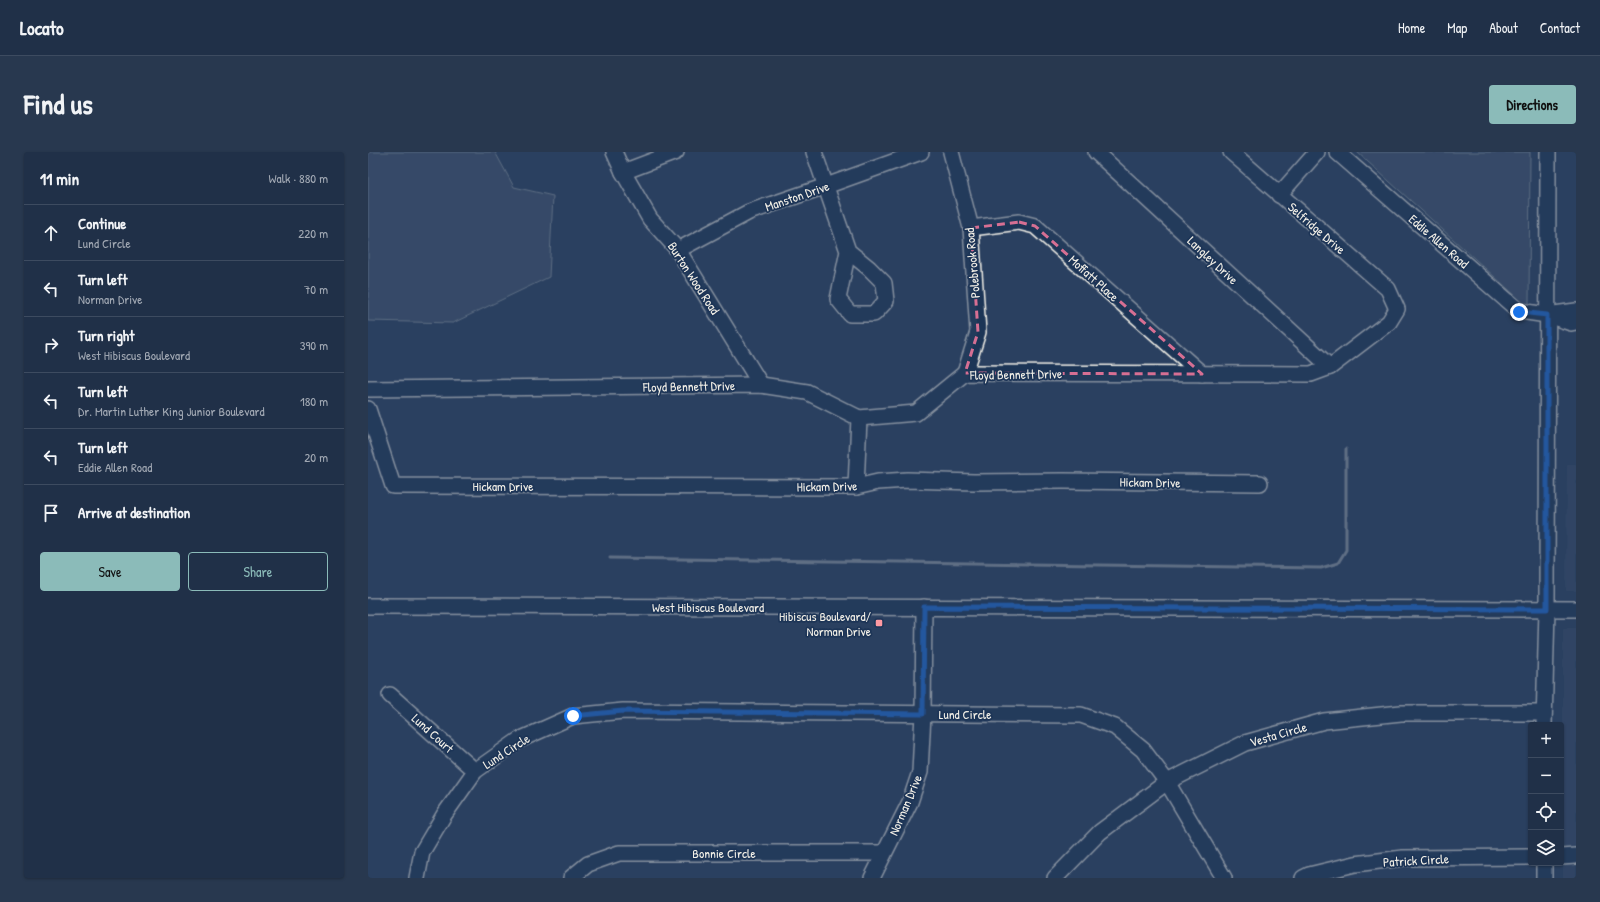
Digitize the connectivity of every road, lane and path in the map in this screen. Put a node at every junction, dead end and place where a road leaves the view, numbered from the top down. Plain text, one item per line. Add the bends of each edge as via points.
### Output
1 (614, 152) edge
2 (676, 152) edge
3 (814, 152) edge
4 (921, 152) edge
5 (951, 152) edge
6 (1096, 152) edge
7 (1231, 152) edge
8 (1317, 152) edge
9 (1337, 152) edge
10 (1548, 152) edge
11 (623, 172) junction
12 (826, 186) junction
13 (1279, 195) junction
14 (971, 228) junction
15 (678, 250) junction
16 (848, 251) dead end
17 (1397, 309) joint
18 (1576, 311) edge
19 (1547, 315) junction
20 (1576, 322) edge
21 (1330, 367) junction
22 (965, 373) junction
23 (1202, 374) junction
24 (762, 385) junction
25 (368, 389) edge
26 (368, 409) edge
27 (859, 418) junction
28 (1260, 483) dead end
29 (856, 487) junction
30 (368, 606) edge
31 (924, 607) junction
32 (1547, 609) junction
33 (1576, 609) edge
34 (390, 695) dead end
35 (923, 714) junction
36 (1544, 719) edge
37 (475, 771) junction
38 (1167, 782) junction
39 (883, 853) junction
40 (1564, 856) edge
41 (1576, 856) edge
42 (1528, 857) edge
43 (1544, 866) edge
44 (417, 878) edge
45 (571, 878) edge
46 (872, 878) edge
47 (1055, 878) edge
48 (1224, 878) edge
49 (1302, 878) edge
50 (1544, 878) edge

1 - 11 street, Burton Wood Road
2 - 11 street
3 - 12 street
4 - 12 street, Manston Drive
5 - 14 street, Polebrook Road
6 - 21 street, Langley Drive
7 - 13 street, Selfridge Drive
8 - 13 street
9 - 19 street, Eddie Allen Road via 1519,312
10 - 19 street
11 - 15 street, Burton Wood Road via 650,219
12 - 15 street, Manston Drive via 749,212
12 - 16 street
13 - 17 street, Selfridge Drive via 1388,289
14 - 22 street, Polebrook Road via 978,332
14 - 23 street, Moffatt Place via 1019,222 1035,226
15 - 24 street, Burton Wood Road
17 - 21 street, Floyd Bennett Drive via 1389,322
18 - 19 street
19 - 20 street via 1571,323
19 - 32 street
21 - 23 street, Floyd Bennett Drive via 1311,374
22 - 23 street, Floyd Bennett Drive
22 - 27 street, Floyd Bennett Drive via 916,414
24 - 25 street, Floyd Bennett Drive
24 - 27 street, Floyd Bennett Drive via 807,392
26 - 29 street, Hickam Drive via 393,486
27 - 29 street
28 - 29 street, Hickam Drive via 907,480
30 - 31 street, West Hibiscus Boulevard
31 - 32 street, West Hibiscus Boulevard
31 - 35 street, Norman Drive
32 - 33 street, West Hibiscus Boulevard
32 - 36 street
34 - 37 street, Lund Court
35 - 37 street, Lund Circle via 623,711 573,716 519,740
35 - 38 street, Lund Circle via 1081,715 1115,727 1143,750
35 - 39 street, Norman Drive via 920,772 910,802
36 - 38 street, Vesta Circle via 1401,713 1324,721 1245,744
37 - 44 street, Lund Circle via 422,852
38 - 47 street, Vesta Circle via 1100,832
38 - 48 street, Lund Circle
39 - 45 street, Bonnie Circle via 619,853 588,864
39 - 46 street, Norman Drive
40 - 41 street
42 - 49 street, Patrick Circle via 1403,858 1356,864
43 - 50 street

